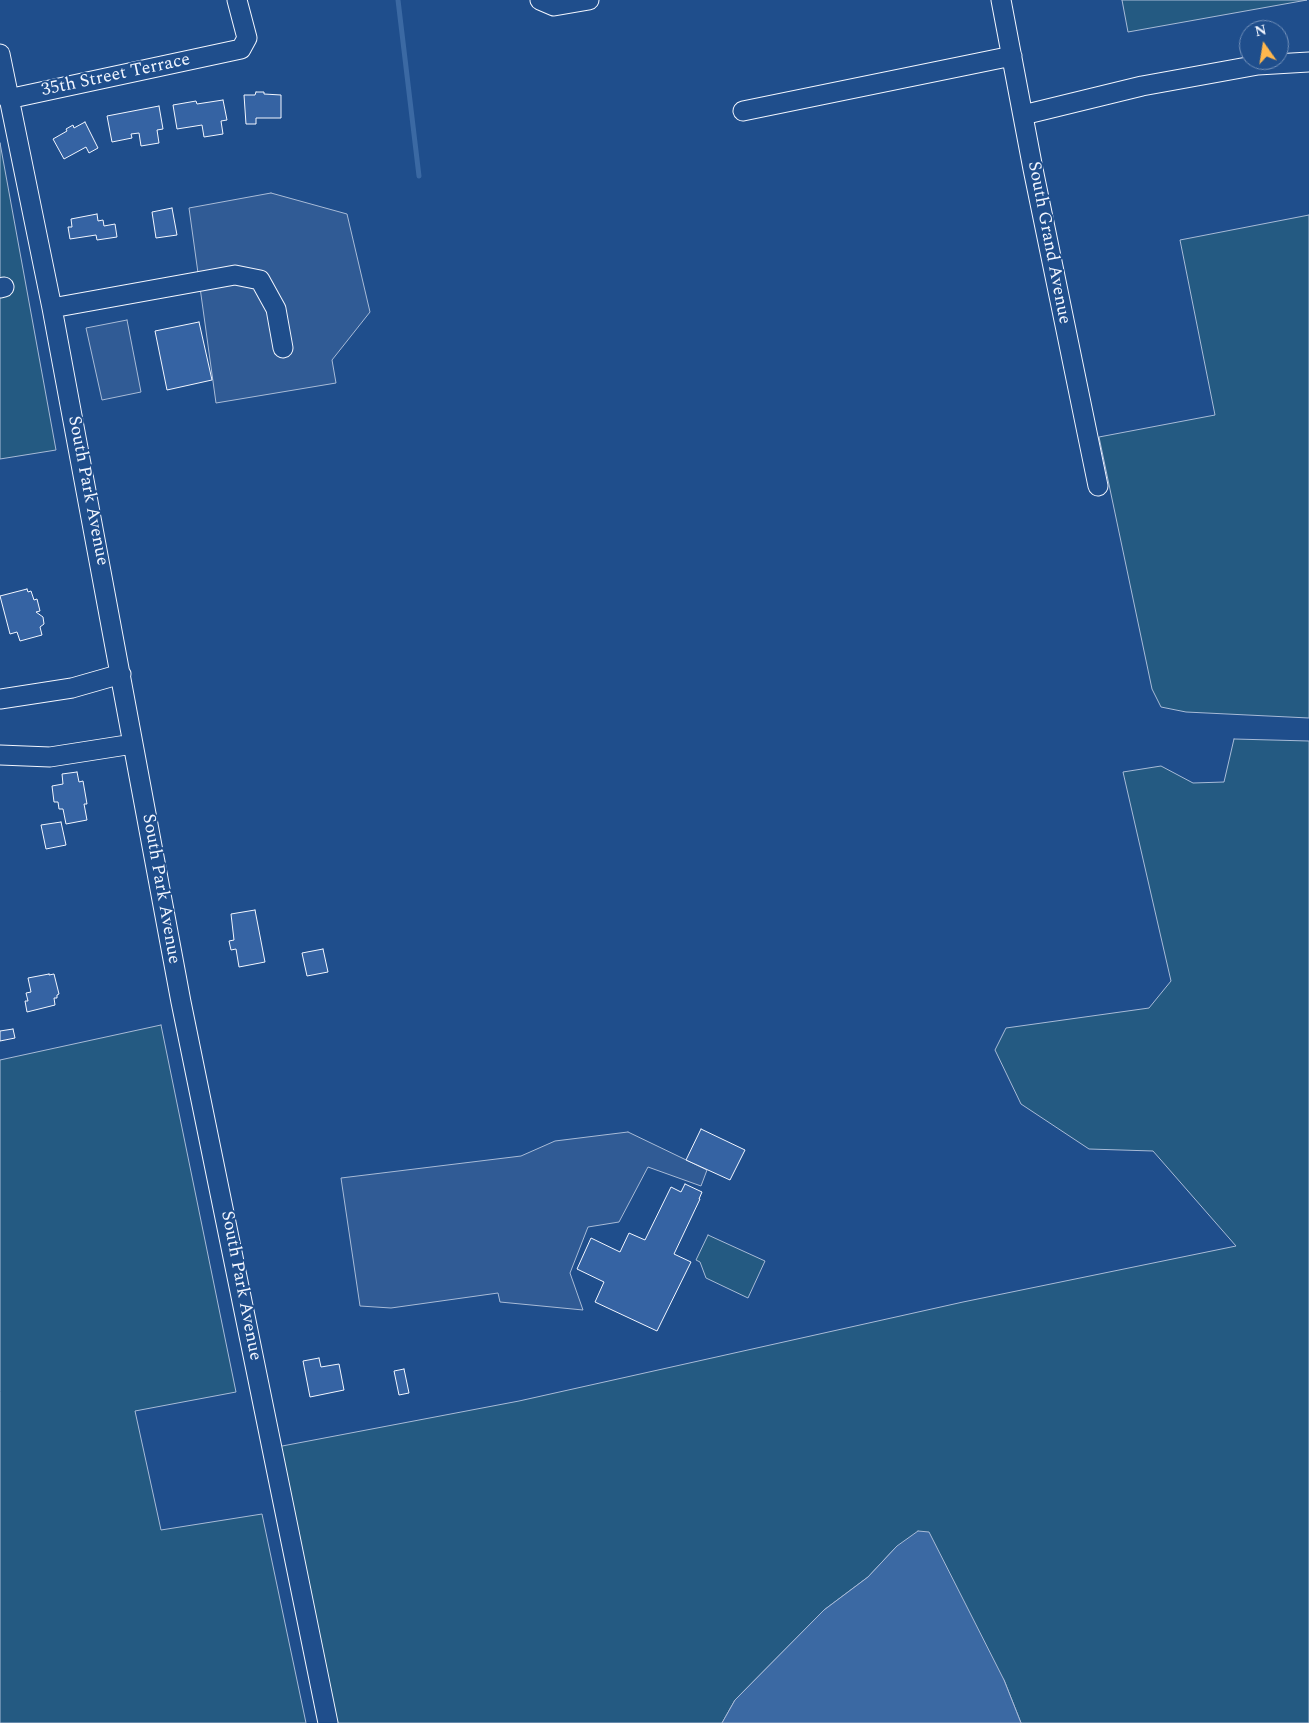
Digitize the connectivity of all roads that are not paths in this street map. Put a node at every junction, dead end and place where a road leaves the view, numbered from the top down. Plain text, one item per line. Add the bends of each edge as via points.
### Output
1 (237, 0) edge
2 (540, 0) edge
3 (589, 0) edge
4 (1001, 0) edge
5 (0, 54) edge
6 (1012, 56) junction
7 (1309, 62) edge
8 (8, 99) junction
9 (743, 111) dead end
10 (1023, 115) junction
11 (52, 308) junction
12 (283, 348) dead end
13 (1098, 486) dead end
14 (121, 674) junction
15 (0, 699) edge
16 (133, 744) junction
17 (0, 755) edge
18 (328, 1723) edge

1 - 8 street, 35th Street Terrace via 247,38 241,49
2 - 3 street via 554,6
4 - 6 street, South Grand Avenue
5 - 8 street, South Park Avenue
6 - 9 street
6 - 10 street, South Grand Avenue
7 - 10 street via 1258,65 1142,86
8 - 11 street, South Park Avenue
10 - 13 street, South Grand Avenue
11 - 12 street via 235,274 260,280 276,309
11 - 14 street, South Park Avenue
14 - 15 street via 72,688
14 - 16 street, South Park Avenue
16 - 17 street via 50,757
16 - 18 street, South Park Avenue via 181,1002

